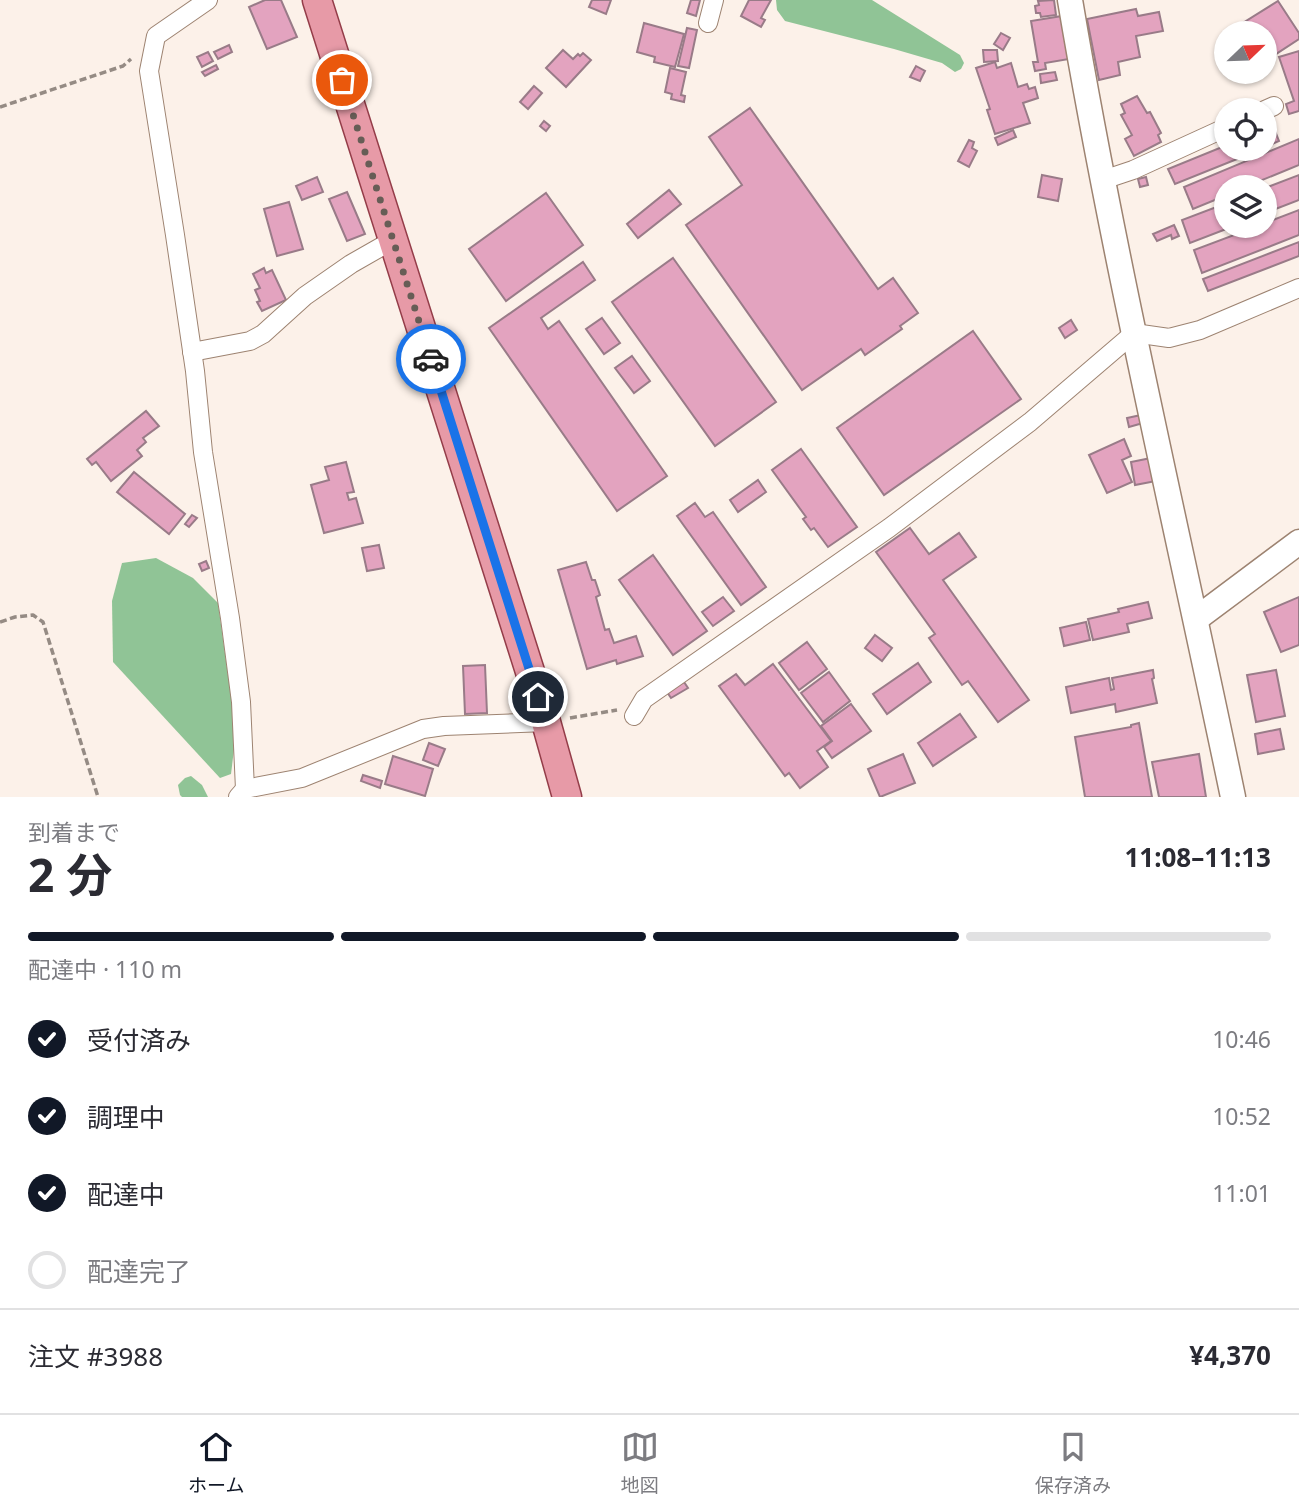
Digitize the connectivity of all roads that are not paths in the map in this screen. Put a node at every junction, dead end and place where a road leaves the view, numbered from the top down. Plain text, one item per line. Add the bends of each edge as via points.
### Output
1 (208, 0) edge
2 (317, 0) edge
3 (714, 0) edge
4 (1070, 0) edge
5 (708, 23) dead end
6 (1214, 133) edge
7 (1103, 180) junction
8 (393, 240) junction
9 (1299, 288) edge
10 (1134, 333) junction
11 (192, 352) junction
12 (1299, 542) edge
13 (1196, 619) junction
14 (637, 711) road end
15 (546, 722) junction
16 (242, 793) edge
17 (567, 797) edge
18 (1233, 797) edge

1 - 11 street via 156,36 149,71
2 - 8 main road
3 - 5 street
4 - 7 street
6 - 7 street
7 - 10 street
8 - 11 street via 305,296 263,334 250,341
8 - 15 main road
9 - 10 street via 1200,330 1169,338
10 - 13 street
10 - 14 street via 1030,422 889,527 678,673 644,699
11 - 16 street via 241,702
12 - 13 street
13 - 18 street
15 - 16 street via 423,729 303,778
15 - 17 main road

